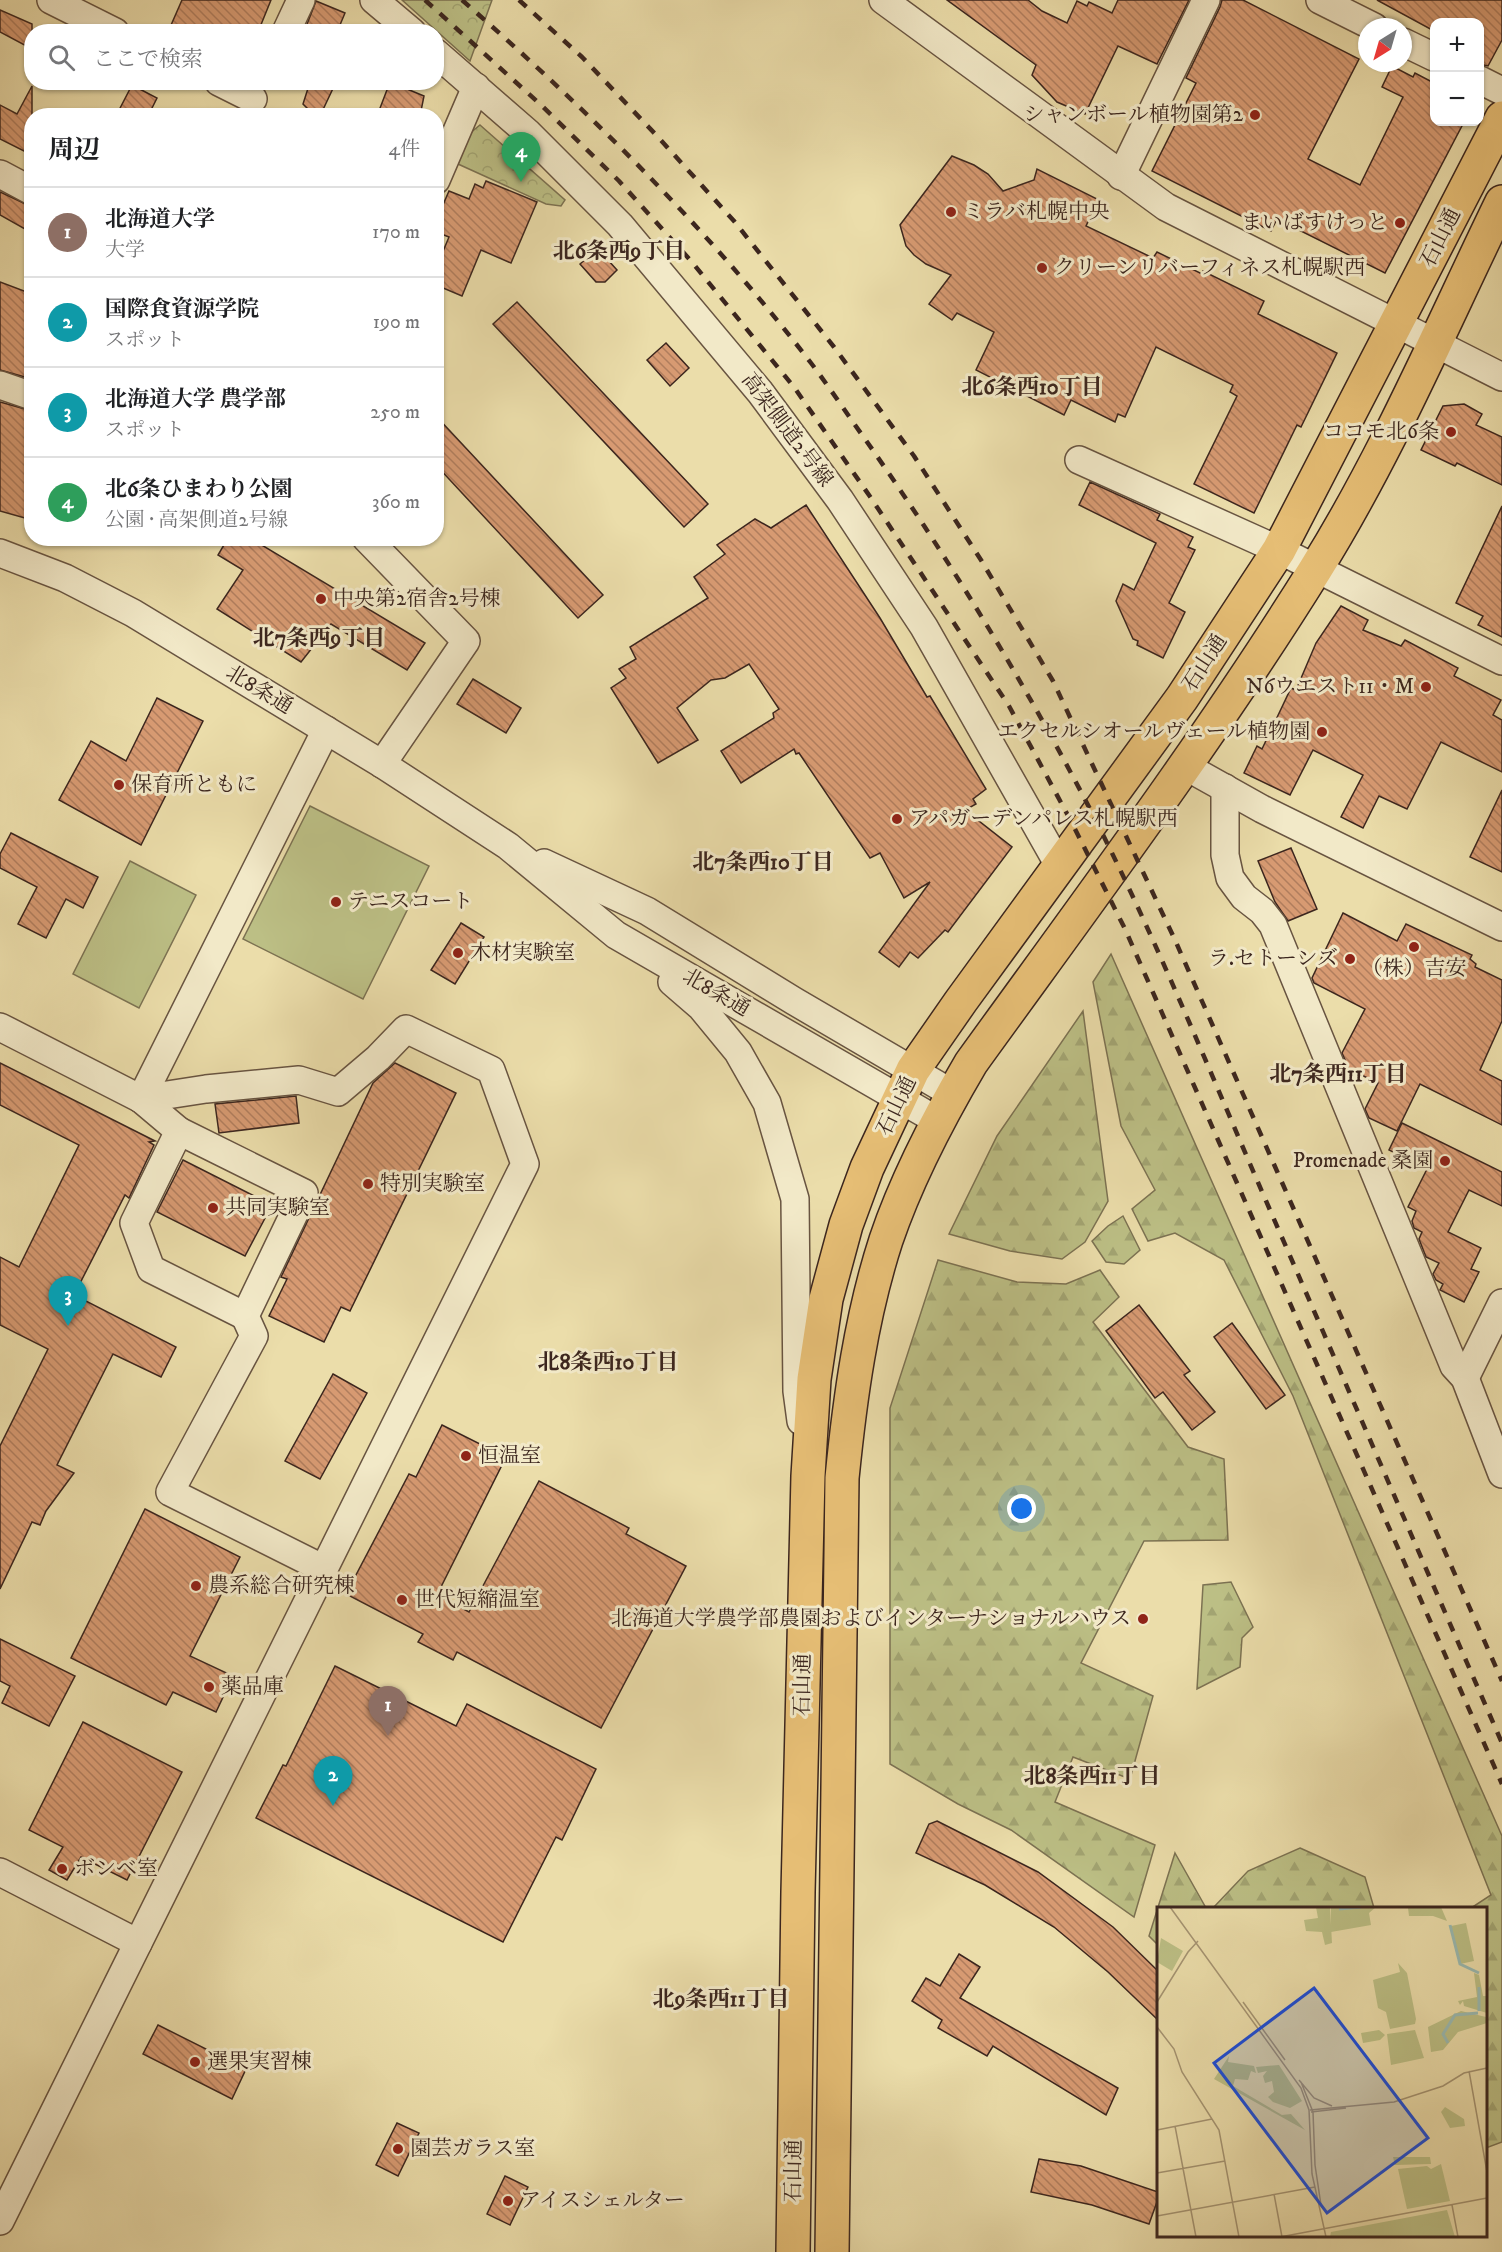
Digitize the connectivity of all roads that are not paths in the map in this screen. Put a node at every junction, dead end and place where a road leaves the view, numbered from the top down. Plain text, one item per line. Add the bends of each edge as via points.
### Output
1 (51, 0) edge
2 (301, 0) edge
3 (374, 0) edge
4 (883, 0) edge
5 (1206, 0) edge
6 (1320, 0) edge
7 (1358, 19) edge
8 (99, 24) edge
9 (290, 24) edge
10 (402, 24) edge
11 (1412, 46) edge
12 (1430, 55) edge
13 (444, 59) edge
14 (1484, 82) edge
15 (476, 87) junction
16 (235, 90) edge
17 (1502, 91) edge
18 (253, 99) edge
19 (1502, 118) edge
20 (444, 161) edge
21 (0, 174) edge
22 (1121, 176) junction
23 (24, 187) edge
24 (1502, 202) edge
25 (1397, 323) junction
26 (1435, 342) junction
27 (1502, 376) edge
28 (0, 386) edge
29 (24, 394) edge
30 (1079, 460) dead end
31 (374, 546) edge
32 (1279, 550) junction
33 (0, 553) edge
34 (1316, 569) junction
35 (1502, 661) edge
36 (326, 730) junction
37 (382, 764) junction
38 (1185, 766) junction
39 (1224, 788) junction
40 (508, 846) junction
41 (1060, 867) junction
42 (1502, 927) edge
43 (616, 935) junction
44 (0, 1027) edge
45 (914, 1070) junction
46 (141, 1099) junction
47 (899, 1099) junction
48 (945, 1107) junction
49 (179, 1131) junction
50 (1502, 1303) edge
51 (245, 1316) junction
52 (1465, 1378) junction
53 (1502, 1474) edge
54 (808, 1476) junction
55 (324, 1569) junction
56 (0, 1872) edge
57 (138, 1943) junction
58 (0, 2220) edge
59 (793, 2252) edge
60 (832, 2252) edge

1 - 8 street
2 - 9 street
3 - 10 street
4 - 22 street
5 - 22 street
6 - 7 street
11 - 12 street
13 - 15 street, 高架側道2号線
14 - 17 street
15 - 20 street
15 - 41 street, 高架側道2号線 via 620,225 767,401 840,500 924,627
16 - 18 street
19 - 25 main road, 石山通
21 - 23 street
22 - 25 street via 1166,207
24 - 26 main road, 石山通
25 - 26 street
25 - 32 main road, 石山通
26 - 27 street
26 - 34 main road, 石山通 via 1364,484
28 - 29 street
30 - 32 street
31 - 37 street via 466,641
32 - 34 street
32 - 41 main road, 石山通 via 1182,698
33 - 36 street, 北8条通 via 65,578 133,613
34 - 35 street
34 - 38 main road, 石山通
36 - 37 street, 北8条通
36 - 46 street
37 - 40 street, 北8条通
38 - 39 street
38 - 48 main road, 石山通 via 971,1063
39 - 42 street
39 - 52 street via 1230,878 1273,925 1454,1366
40 - 43 street, 北8条通
40 - 45 street, 北8条通 via 647,911
41 - 45 main road, 石山通
43 - 47 street, 北8条通
43 - 54 street via 701,1007 738,1052 767,1103 795,1199 797,1391
44 - 46 street
45 - 47 main road, 石山通
45 - 48 street, 北8条通
46 - 49 street
46 - 55 street via 299,1080 338,1092 406,1029 491,1070 525,1164
47 - 48 street, 北8条通
47 - 54 main road, 石山通 via 846,1225 826,1299 814,1379
48 - 60 main road, 石山通 via 908,1183 886,1241 850,1393 842,1478
49 - 51 street via 134,1223 151,1269
49 - 51 street via 304,1193
50 - 52 street
51 - 55 street via 254,1336 170,1492
52 - 53 street
54 - 59 main road, 石山通
55 - 57 street
56 - 57 street
57 - 58 street

